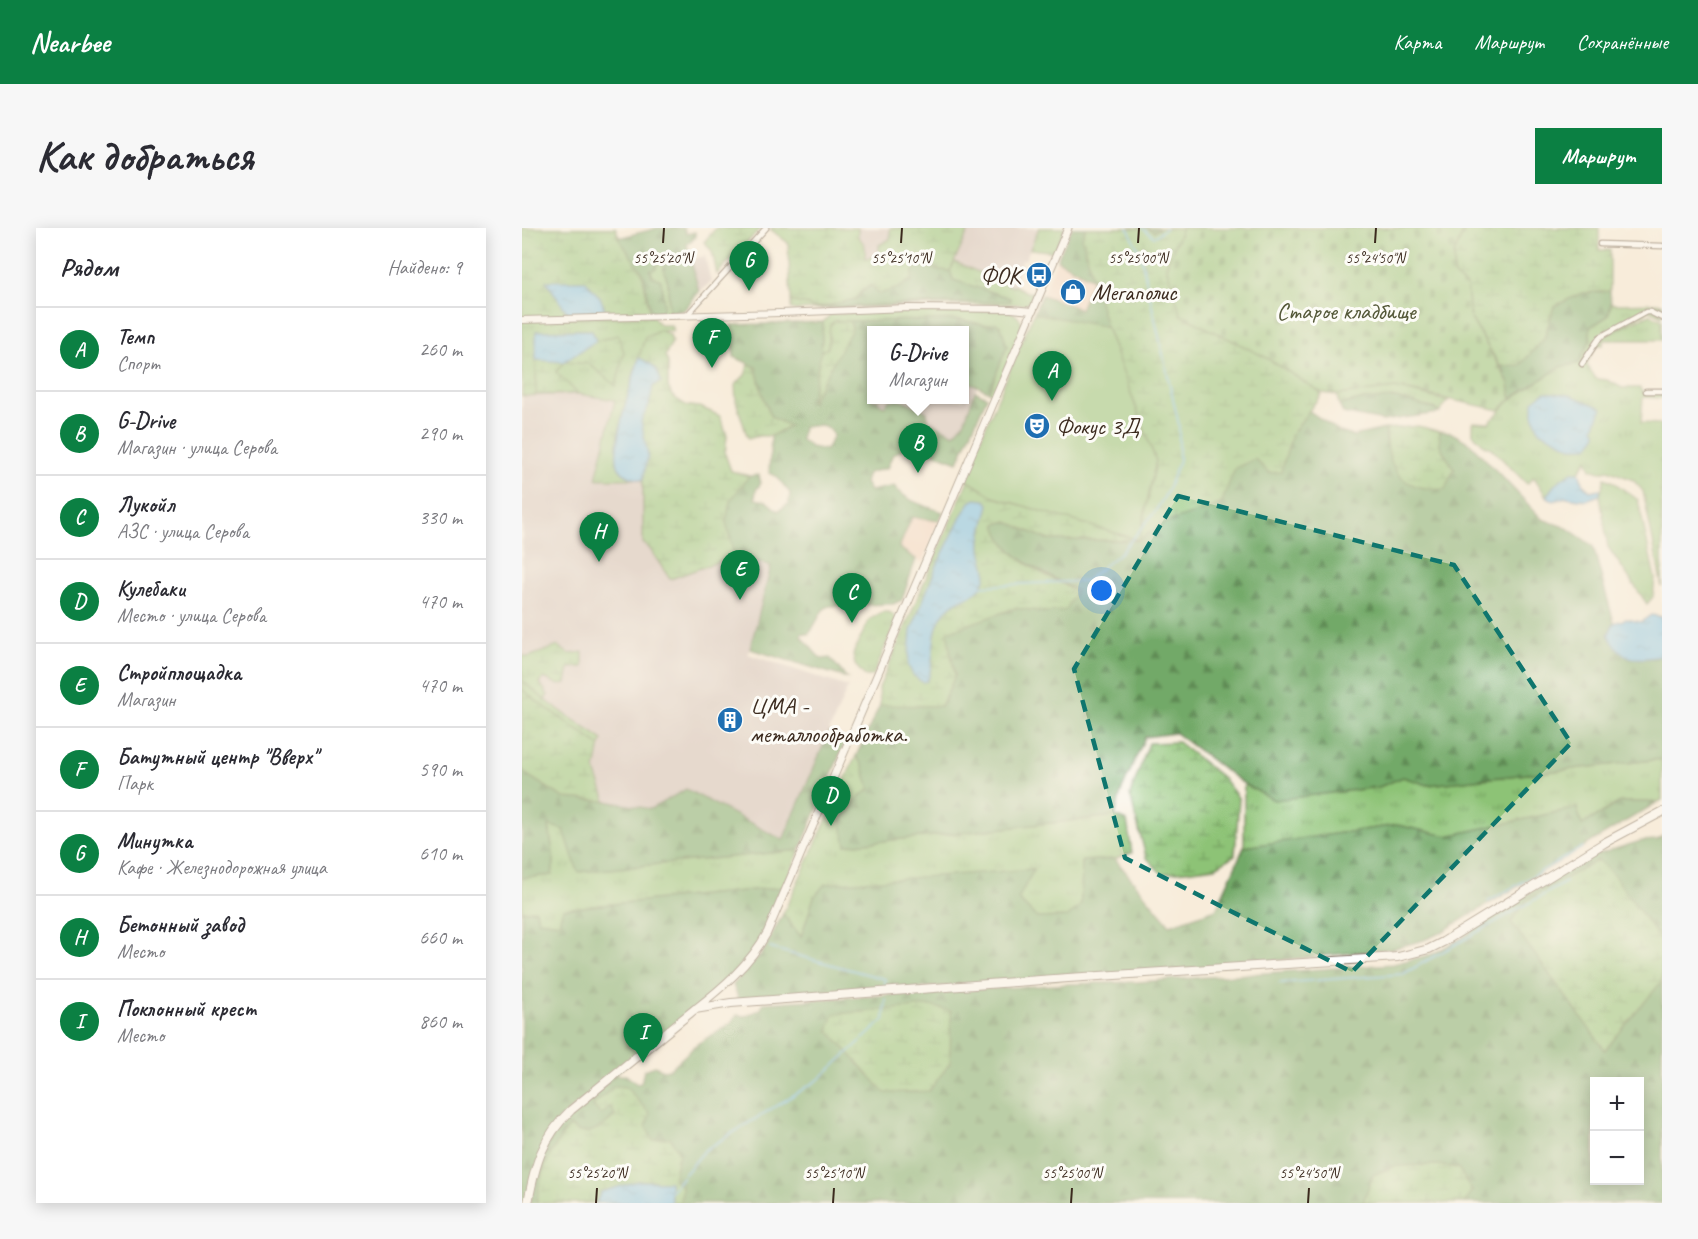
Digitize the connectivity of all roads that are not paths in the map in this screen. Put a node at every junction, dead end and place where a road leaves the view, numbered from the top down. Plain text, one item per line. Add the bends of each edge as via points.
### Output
1 (766, 228) edge
2 (1068, 228) edge
3 (1600, 244) dead end
4 (1662, 246) edge
5 (1032, 311) junction
6 (687, 315) junction
7 (1662, 318) edge
8 (522, 320) edge
9 (1582, 364) dead end
10 (1646, 391) dead end
11 (1662, 391) edge
12 (1662, 812) edge
13 (723, 987) junction
14 (731, 1003) junction
15 (696, 1009) junction
16 (528, 1203) edge

1 - 6 street
2 - 5 main road
3 - 4 street
5 - 6 street via 908,308
5 - 13 main road via 767,933
6 - 8 street
7 - 9 street via 1646,312 1600,337
10 - 11 street
12 - 14 main road via 1443,942 1398,957
13 - 14 main road via 721,995
13 - 15 main road
14 - 15 main road
15 - 16 main road via 560,1121 542,1148

